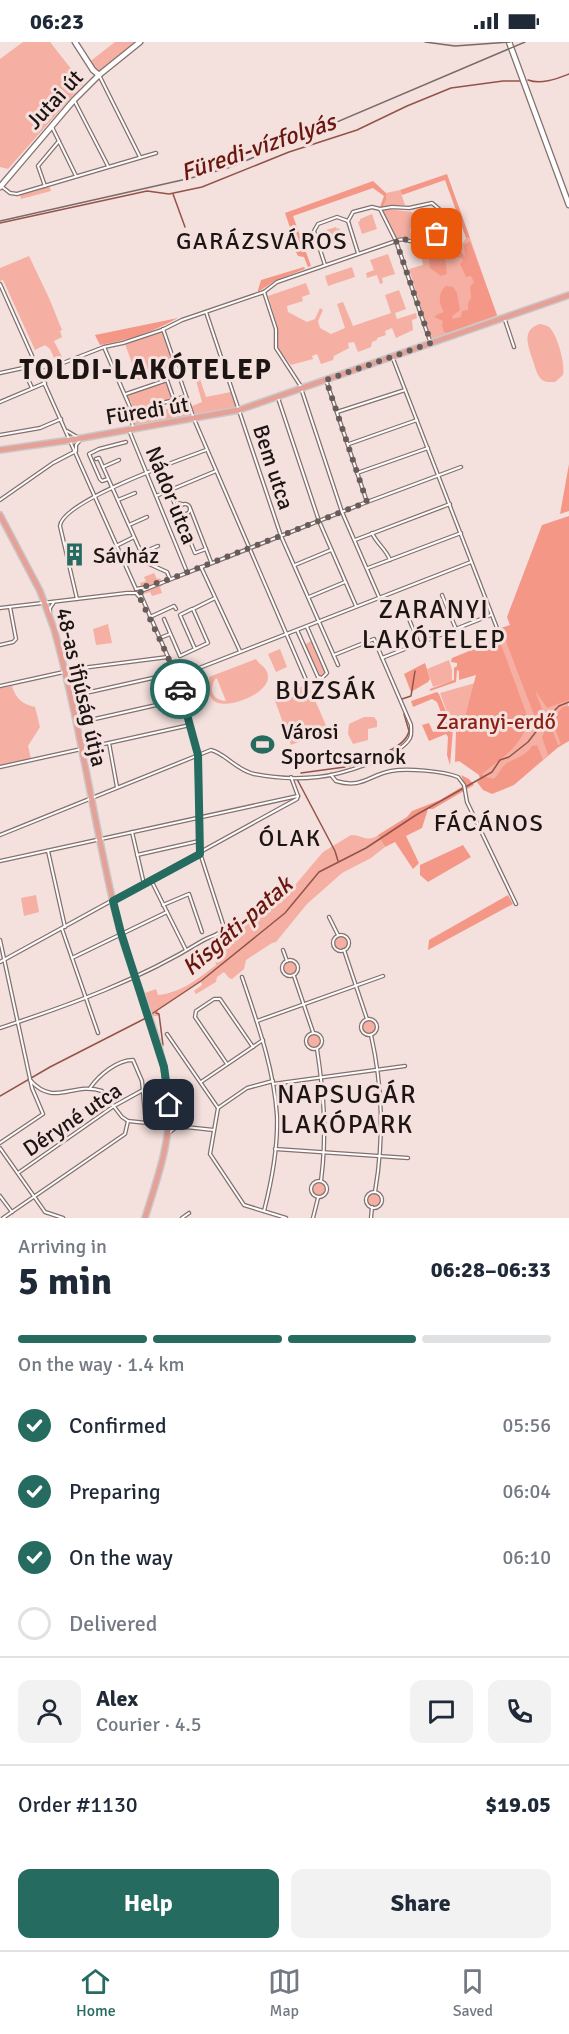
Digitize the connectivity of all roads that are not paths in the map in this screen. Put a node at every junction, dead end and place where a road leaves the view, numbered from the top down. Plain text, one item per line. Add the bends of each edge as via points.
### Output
1 (75, 42) edge
2 (140, 42) edge
3 (509, 42) edge
4 (99, 75) junction
5 (74, 100) junction
6 (51, 125) junction
7 (59, 141) junction
8 (156, 153) dead end
9 (140, 157) junction
10 (108, 167) junction
11 (76, 176) junction
12 (45, 186) junction
13 (0, 187) edge
14 (569, 205) edge
15 (380, 209) junction
16 (348, 221) junction
17 (396, 241) junction
18 (358, 254) junction
19 (325, 265) junction
20 (0, 284) edge
21 (264, 292) junction
22 (569, 295) edge
23 (206, 312) junction
24 (504, 317) junction
25 (164, 329) junction
26 (431, 343) junction
27 (104, 347) junction
28 (514, 347) dead end
29 (392, 356) junction
30 (40, 372) junction
31 (0, 373) edge
32 (326, 380) junction
33 (45, 383) junction
34 (32, 388) junction
35 (301, 388) junction
36 (405, 390) junction
37 (125, 394) junction
38 (186, 396) junction
39 (277, 396) junction
40 (174, 400) junction
41 (0, 402) edge
42 (151, 406) dead end
43 (239, 410) junction
44 (337, 412) junction
45 (61, 419) junction
46 (194, 419) junction
47 (417, 420) junction
48 (131, 429) junction
49 (67, 431) junction
50 (0, 435) edge
51 (82, 438) junction
52 (71, 440) junction
53 (126, 442) dead end
54 (348, 444) junction
55 (428, 448) junction
56 (207, 449) junction
57 (0, 450) edge
58 (76, 451) junction
59 (96, 459) dead end
60 (119, 460) dead end
61 (103, 467) junction
62 (461, 467) dead end
63 (216, 471) junction
64 (147, 473) junction
65 (357, 473) junction
66 (438, 475) junction
67 (108, 479) junction
68 (112, 488) junction
69 (169, 490) junction
70 (135, 493) dead end
71 (95, 495) junction
72 (156, 495) junction
73 (0, 500) edge
74 (118, 500) junction
75 (367, 502) junction
76 (175, 503) junction
77 (182, 504) junction
78 (450, 504) junction
79 (190, 508) junction
80 (342, 512) junction
81 (182, 513) junction
82 (192, 513) junction
83 (0, 515) edge
84 (147, 517) dead end
85 (319, 521) junction
86 (129, 525) junction
87 (372, 533) junction
88 (461, 533) junction
89 (281, 536) junction
90 (134, 537) junction
91 (355, 540) junction
92 (117, 545) junction
93 (158, 546) dead end
94 (206, 549) junction
95 (248, 549) junction
96 (331, 550) junction
97 (141, 553) junction
98 (390, 560) junction
99 (211, 562) junction
100 (471, 562) junction
101 (294, 566) junction
102 (201, 567) junction
103 (367, 569) junction
104 (187, 572) junction
105 (170, 579) junction
106 (345, 582) junction
107 (40, 591) junction
108 (138, 591) junction
109 (442, 595) dead end
110 (379, 597) junction
111 (215, 598) junction
112 (308, 598) junction
113 (77, 599) junction
114 (54, 602) junction
115 (45, 603) junction
116 (33, 605) junction
117 (356, 606) junction
118 (0, 608) edge
119 (10, 608) junction
120 (176, 609) dead end
121 (193, 609) junction
122 (405, 609) dead end
123 (491, 615) junction
124 (150, 617) junction
125 (50, 618) junction
126 (164, 619) dead end
127 (319, 622) junction
128 (307, 627) junction
129 (496, 628) dead end
130 (456, 629) junction
131 (297, 630) junction
132 (170, 634) junction
133 (286, 634) junction
134 (160, 638) junction
135 (419, 644) junction
136 (0, 645) edge
137 (195, 649) junction
138 (240, 652) junction
139 (334, 655) junction
140 (168, 657) junction
141 (382, 658) junction
142 (338, 665) dead end
143 (64, 671) junction
144 (175, 675) junction
145 (307, 682) dead end
146 (0, 686) edge
147 (70, 697) junction
148 (183, 699) junction
149 (75, 723) junction
150 (190, 725) junction
151 (109, 743) junction
152 (81, 748) junction
153 (198, 755) junction
154 (0, 767) edge
155 (331, 775) junction
156 (291, 777) junction
157 (117, 788) junction
158 (298, 796) junction
159 (91, 798) junction
160 (199, 818) junction
161 (132, 832) junction
162 (0, 835) edge
163 (99, 840) junction
164 (200, 841) junction
165 (48, 851) junction
166 (200, 854) junction
167 (137, 855) junction
168 (0, 861) edge
169 (151, 880) junction
170 (144, 884) junction
171 (113, 901) junction
172 (516, 904) dead end
173 (163, 905) junction
174 (167, 912) junction
175 (329, 917) dead end
176 (63, 928) junction
177 (202, 932) dead end
178 (121, 933) junction
179 (338, 935) junction
180 (0, 940) edge
181 (283, 950) dead end
182 (344, 950) junction
183 (186, 951) junction
184 (72, 958) junction
185 (4, 960) junction
186 (287, 961) junction
187 (0, 962) edge
188 (294, 976) junction
189 (383, 976) dead end
190 (135, 977) junction
191 (242, 977) dead end
192 (357, 986) junction
193 (87, 999) junction
194 (303, 1004) junction
195 (367, 1019) junction
196 (257, 1021) junction
197 (18, 1022) junction
198 (0, 1028) edge
199 (313, 1032) junction
200 (98, 1033) dead end
201 (167, 1034) dead end
202 (371, 1035) junction
203 (263, 1040) junction
204 (253, 1047) junction
205 (317, 1048) junction
206 (227, 1064) junction
207 (405, 1066) dead end
208 (378, 1070) junction
209 (322, 1077) junction
210 (30, 1079) junction
211 (201, 1082) junction
212 (273, 1083) junction
213 (90, 1088) junction
214 (38, 1089) junction
215 (143, 1090) junction
216 (33, 1092) junction
217 (114, 1106) junction
218 (218, 1108) junction
219 (169, 1113) junction
220 (145, 1115) dead end
221 (128, 1121) junction
222 (156, 1123) junction
223 (169, 1124) junction
224 (179, 1125) junction
225 (214, 1130) junction
226 (167, 1136) junction
227 (0, 1143) edge
228 (0, 1148) edge
229 (276, 1149) junction
230 (324, 1152) junction
231 (381, 1156) junction
232 (408, 1158) dead end
233 (18, 1173) junction
234 (321, 1181) junction
235 (375, 1192) junction
236 (0, 1196) edge
237 (34, 1197) junction
238 (318, 1198) junction
239 (372, 1207) junction
240 (264, 1211) junction
241 (12, 1212) junction
242 (189, 1213) dead end
243 (3, 1218) edge
244 (63, 1218) edge
245 (146, 1218) edge
246 (182, 1218) edge
247 (286, 1218) edge
248 (313, 1218) edge
249 (371, 1218) edge

1 - 4 street
2 - 4 street, Jutai út
3 - 14 street
4 - 5 street, Jutai út
4 - 9 street
5 - 6 street, Jutai út
5 - 10 street
6 - 7 street
6 - 13 street, Jutai út
7 - 11 street
7 - 12 street via 39,166
8 - 9 street
9 - 10 street
10 - 11 street
11 - 12 street
12 - 13 street via 14,194
15 - 16 street via 353,212
15 - 17 street
15 - 17 street via 430,203 439,209 443,226 438,234
16 - 18 street
16 - 19 street via 337,217 318,224 314,231
17 - 18 street
17 - 26 street
18 - 19 street
19 - 21 street via 277,282
20 - 30 street
21 - 23 street
21 - 35 street via 276,329 276,348
22 - 24 main road, Füredi út
23 - 25 street
23 - 43 street, Bem utca
24 - 26 main road, Füredi út
24 - 28 street
25 - 27 street
25 - 38 street
26 - 29 main road, Füredi út
27 - 30 street
27 - 37 street, Nádor utca
29 - 32 main road, Füredi út
29 - 36 street
30 - 33 street
31 - 34 street via 23,369
32 - 35 main road, Füredi út
32 - 44 street
33 - 34 street
33 - 45 street
34 - 41 street
35 - 39 main road, Füredi út
35 - 80 street
36 - 44 street
36 - 47 street
37 - 40 street via 167,380
37 - 48 street, Nádor utca
38 - 40 street
38 - 46 street
39 - 43 main road, Füredi út
39 - 85 street
40 - 42 street
43 - 46 main road, Füredi út
43 - 89 street, Bem utca
44 - 54 street
45 - 49 street
45 - 50 street via 40,428
46 - 48 main road, Füredi út
46 - 56 street
47 - 54 street
47 - 55 street
48 - 51 main road, Füredi út
48 - 64 street, Nádor utca
49 - 51 street
49 - 52 street
51 - 52 main road, Füredi út
51 - 58 street
52 - 57 main road, Füredi út
52 - 58 street
53 - 67 street via 89,454 100,479
54 - 65 street
55 - 65 street
55 - 66 street
56 - 63 street
56 - 64 street
58 - 71 street
58 - 73 street
59 - 61 street
60 - 61 street
61 - 67 street
62 - 66 street
63 - 69 street
63 - 95 street
64 - 68 street
64 - 72 street, Nádor utca
65 - 75 street
66 - 75 street
66 - 78 street
67 - 68 street
68 - 71 street
68 - 74 street
69 - 72 street
69 - 76 street
70 - 74 street
71 - 92 street
71 - 113 street via 63,518 60,526
72 - 104 street, Nádor utca
74 - 86 street
75 - 80 street
76 - 77 street
76 - 81 street
76 - 81 street
77 - 79 street
77 - 81 street
78 - 87 street
78 - 88 street
79 - 81 street
79 - 82 street
80 - 85 street
80 - 91 street
81 - 82 street
81 - 94 street via 195,553
82 - 94 street
83 - 107 main road, 48-as ifjúság útja
84 - 86 street
85 - 89 street
85 - 96 street
86 - 90 street
87 - 91 street
87 - 98 street
88 - 98 street
88 - 100 street
89 - 95 street
89 - 101 street, Bem utca
90 - 92 street
90 - 97 street
91 - 103 street
92 - 108 street
93 - 97 street
94 - 99 street
95 - 99 street
95 - 133 street
96 - 101 street
96 - 106 street
97 - 105 street via 147,562 167,572
98 - 103 street
99 - 102 street
100 - 110 street
100 - 123 street
101 - 112 street, Bem utca
102 - 104 street
102 - 111 street
103 - 110 street
104 - 105 street
105 - 108 street
106 - 112 street
106 - 117 street
107 - 115 main road, 48-as ifjúság útja
107 - 116 street via 39,600
108 - 113 street
108 - 124 street
109 - 130 street
110 - 117 street
111 - 121 street
111 - 138 street
112 - 127 street, Bem utca
113 - 114 street
114 - 115 street
114 - 125 street
115 - 116 street
115 - 125 main road, 48-as ifjúság útja
116 - 119 street
117 - 127 street
118 - 119 street
119 - 136 street via 16,641
120 - 124 street via 174,606
121 - 137 street via 208,643
121 - 137 street via 180,615
122 - 135 street
123 - 129 street
123 - 130 street
124 - 134 street
125 - 143 main road, 48-as ifjúság útja
126 - 132 street
127 - 128 street
127 - 139 street, Bem utca
128 - 131 street
128 - 131 street via 327,673 322,678 318,677
130 - 135 street
131 - 133 street
132 - 134 street
132 - 137 street via 180,656
133 - 138 street
133 - 145 street
134 - 140 street
135 - 141 street
138 - 144 street
139 - 141 street via 374,639
139 - 142 street, Bem utca
140 - 143 street
140 - 144 street
141 - 155 street via 411,725 410,738 386,755
143 - 146 street
143 - 147 main road, 48-as ifjúság útja
144 - 147 street
144 - 148 street
147 - 149 main road, 48-as ifjúság útja
148 - 149 street
148 - 150 street
149 - 152 main road, 48-as ifjúság útja
150 - 151 street
150 - 153 street
151 - 152 street
151 - 157 street
152 - 154 street
152 - 159 main road, 48-as ifjúság útja
153 - 156 street via 213,749 252,773
153 - 157 street
153 - 160 street
155 - 156 street
155 - 172 street via 339,783 360,783 400,770 458,777
156 - 158 street
157 - 159 street
158 - 160 street
158 - 166 street
159 - 162 street
159 - 163 main road, 48-as ifjúság útja
160 - 161 street
160 - 164 street
161 - 163 street
161 - 167 street
163 - 165 street
163 - 171 main road, 48-as ifjúság útja
164 - 166 street
164 - 167 street
165 - 168 street
165 - 176 street
166 - 169 street
166 - 183 street via 224,929
167 - 170 street
169 - 170 street
169 - 173 street
170 - 171 street
171 - 176 street
171 - 178 main road, 48-as ifjúság útja
173 - 174 street
173 - 177 street via 189,894
174 - 178 street
174 - 183 street
175 - 179 street
176 - 184 street
176 - 185 street
178 - 184 street
178 - 190 main road, 48-as ifjúság útja
179 - 182 street via 349,941
179 - 182 street via 333,946
180 - 185 street
181 - 186 street
182 - 192 street
183 - 190 street
184 - 193 street
185 - 187 street
185 - 197 street
186 - 188 street via 283,971
186 - 188 street via 298,965
188 - 194 street
189 - 192 street
190 - 193 street
190 - 219 main road, 48-as ifjúság útja via 165,1074
191 - 196 street
192 - 194 street
192 - 195 street
193 - 197 street
193 - 200 street
194 - 196 street
194 - 199 street
195 - 202 street via 361,1025 362,1031
195 - 202 street via 377,1024
196 - 203 street
197 - 198 street
197 - 210 street
199 - 205 street via 323,1038
199 - 205 street via 306,1037 306,1043
201 - 211 street
202 - 208 street
203 - 204 street
203 - 212 street
204 - 206 street
204 - 206 street via 220,999 214,999 196,1011 195,1017
205 - 209 street
206 - 211 street
207 - 208 street
208 - 209 street
208 - 231 street
209 - 212 street
209 - 230 street
210 - 214 street
210 - 216 street
211 - 218 street
212 - 218 street via 247,1088
212 - 229 street
213 - 214 street via 54,1094
213 - 215 street via 100,1075 130,1059 141,1075
213 - 217 street via 102,1091
214 - 216 street
215 - 217 street, Déryné utca
215 - 220 street
216 - 227 street via 43,1114
217 - 221 street
217 - 233 street, Déryné utca
218 - 225 street
219 - 222 street
219 - 223 main road, 48-as ifjúság útja
219 - 224 street
221 - 222 street
221 - 237 street via 125,1134
222 - 223 street
222 - 226 street
223 - 224 street
223 - 226 main road, 48-as ifjúság útja
224 - 225 street
224 - 226 street
225 - 240 street via 210,1154 244,1205
226 - 245 main road, 48-as ifjúság útja
228 - 233 street
229 - 230 street
229 - 240 street
230 - 231 street
230 - 234 street
231 - 232 street
231 - 235 street
233 - 237 street
234 - 238 street via 311,1189
234 - 238 street via 328,1189 324,1197
235 - 239 street via 370,1192 366,1199
235 - 239 street via 381,1203
236 - 241 street
237 - 241 street
237 - 244 street via 45,1212
238 - 248 street
239 - 249 street
240 - 247 street
241 - 243 street
242 - 246 street

